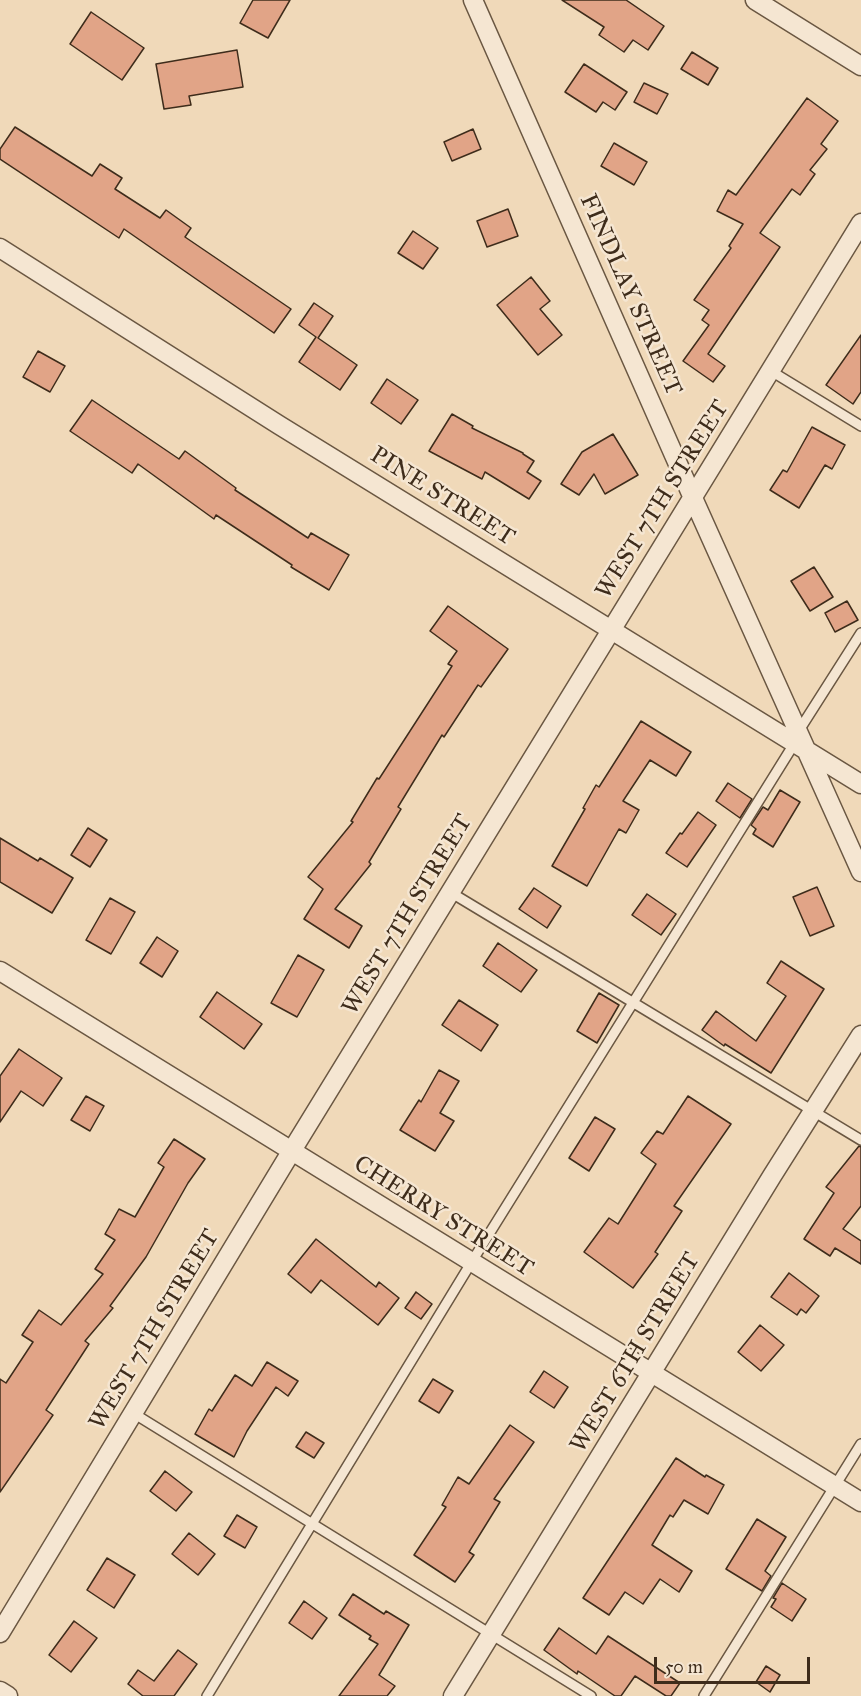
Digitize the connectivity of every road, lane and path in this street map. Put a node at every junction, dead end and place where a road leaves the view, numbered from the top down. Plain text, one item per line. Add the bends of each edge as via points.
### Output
1 (473, 0) edge
2 (755, 0) edge
3 (861, 66) edge
4 (861, 223) edge
5 (0, 248) edge
6 (771, 371) junction
7 (861, 426) edge
8 (693, 498) junction
9 (611, 629) junction
10 (861, 633) edge
11 (800, 743) junction
12 (861, 784) edge
13 (861, 872) edge
14 (450, 892) junction
15 (0, 972) edge
16 (633, 1002) junction
17 (861, 1035) edge
18 (813, 1110) junction
19 (861, 1140) edge
20 (291, 1152) junction
21 (471, 1263) junction
22 (651, 1374) junction
23 (133, 1413) junction
24 (861, 1444) edge
25 (834, 1486) junction
26 (861, 1502) edge
27 (312, 1524) junction
28 (0, 1634) edge
29 (491, 1635) junction
30 (0, 1691) edge
31 (8, 1696) edge
32 (207, 1696) edge
33 (453, 1696) edge
34 (591, 1696) edge
35 (704, 1696) edge

1 - 8 street, FINDLAY STREET
2 - 3 street
4 - 6 street, WEST 7TH STREET
5 - 9 street, PINE STREET
6 - 7 lane
6 - 8 street, WEST 7TH STREET
8 - 9 street, WEST 7TH STREET
8 - 11 street, FINDLAY STREET
9 - 11 street, PINE STREET
9 - 14 street, WEST 7TH STREET
10 - 11 lane
11 - 12 street, PINE STREET
11 - 13 street, FINDLAY STREET
11 - 16 lane
14 - 16 lane
14 - 20 street, WEST 7TH STREET
15 - 20 street, CHERRY STREET
16 - 18 lane
16 - 21 lane
17 - 18 street, WEST 6TH STREET
18 - 19 lane
18 - 22 street, WEST 6TH STREET
20 - 21 street, CHERRY STREET
20 - 23 street, WEST 7TH STREET
21 - 22 street, CHERRY STREET
21 - 27 lane
22 - 25 street, CHERRY STREET
22 - 29 street, WEST 6TH STREET
23 - 27 lane
23 - 28 street, WEST 7TH STREET
24 - 25 lane
25 - 26 street, CHERRY STREET
25 - 35 lane
27 - 29 lane
27 - 32 lane
29 - 33 street, WEST 6TH STREET
29 - 34 lane
30 - 31 street

